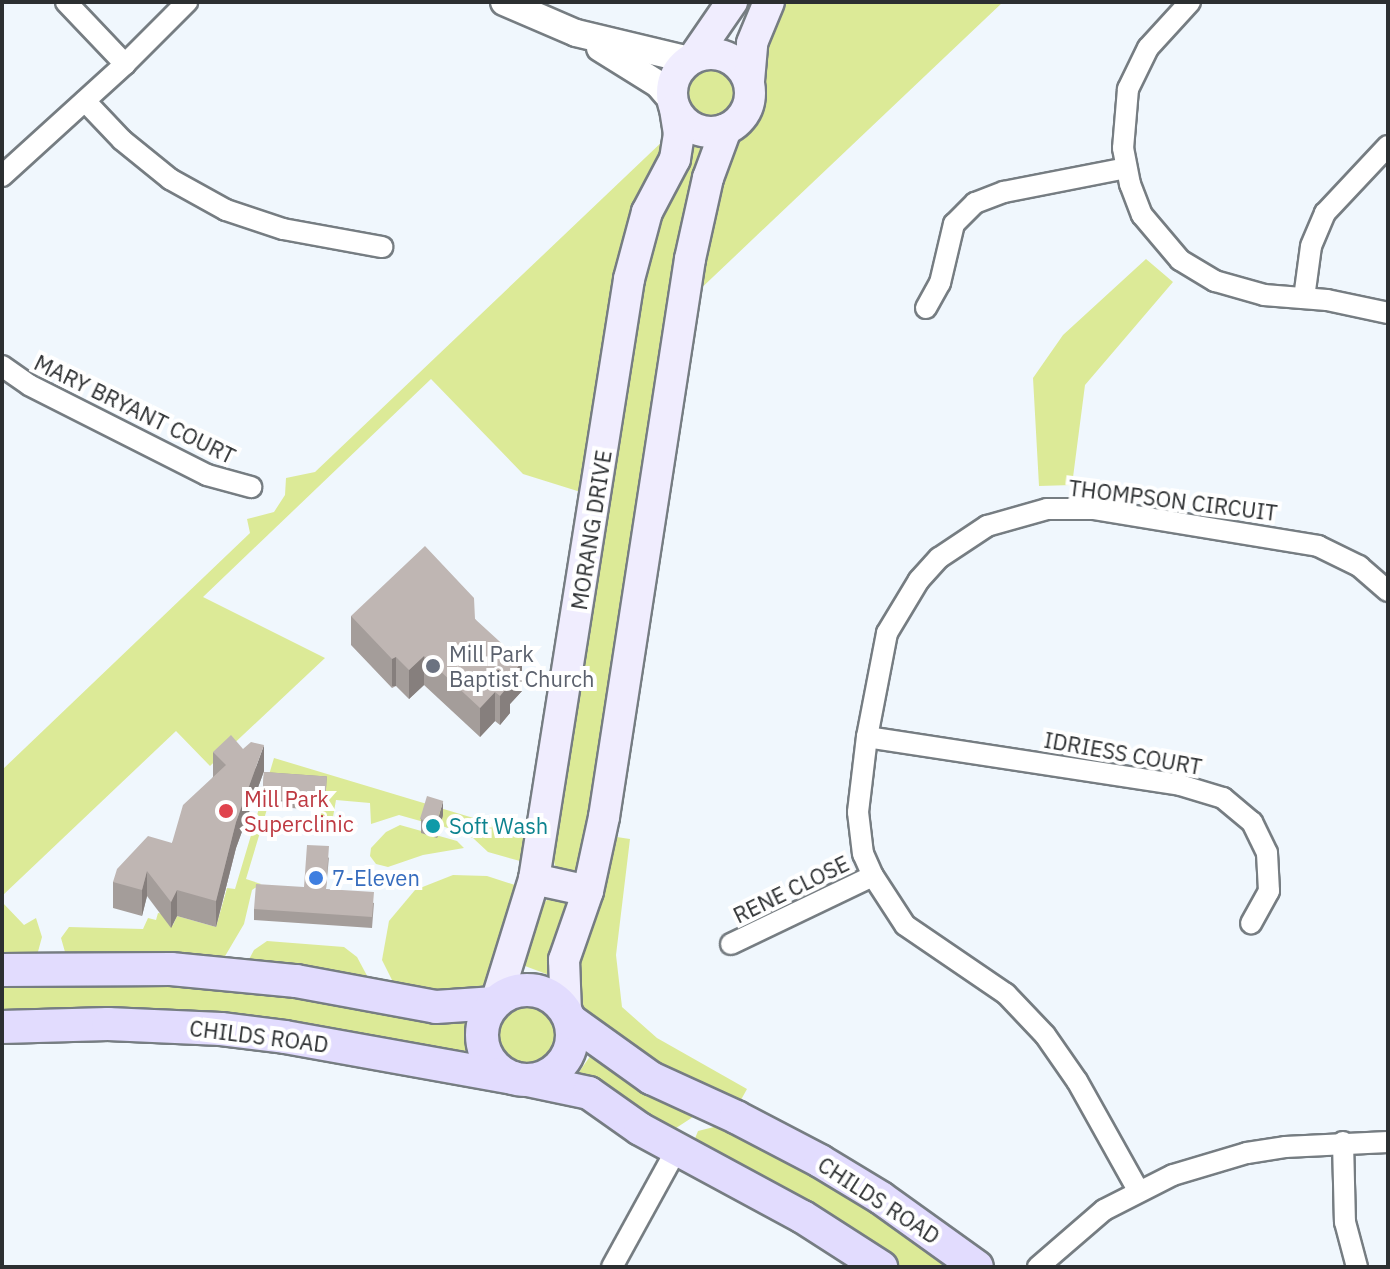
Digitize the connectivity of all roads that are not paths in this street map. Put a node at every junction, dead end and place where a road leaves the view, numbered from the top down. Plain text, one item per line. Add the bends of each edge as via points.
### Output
1 (66, 2) edge
2 (187, 2) edge
3 (504, 2) edge
4 (732, 2) edge
5 (769, 2) edge
6 (1190, 2) edge
7 (576, 33) junction
8 (692, 59) junction
9 (125, 64) junction
10 (749, 81) junction
11 (85, 101) junction
12 (674, 105) junction
13 (726, 129) junction
14 (1388, 146) edge
15 (1126, 168) junction
16 (2, 176) edge
17 (382, 247) dead end
18 (1304, 298) junction
19 (926, 308) dead end
20 (1388, 313) edge
21 (2, 366) edge
22 (251, 487) dead end
23 (1388, 591) edge
24 (867, 737) junction
25 (873, 876) junction
26 (534, 879) junction
27 (588, 891) junction
28 (1251, 923) dead end
29 (731, 944) dead end
30 (2, 970) edge
31 (496, 1002) junction
32 (568, 1016) junction
33 (2, 1027) edge
34 (521, 1079) junction
35 (736, 1117) junction
36 (1343, 1142) junction
37 (1388, 1142) edge
38 (677, 1149) junction
39 (1138, 1190) junction
40 (1045, 1263) edge
41 (612, 1267) edge
42 (881, 1267) edge
43 (977, 1267) edge
44 (1357, 1267) edge

1 - 9 street
2 - 9 street
3 - 7 street
4 - 8 main road
5 - 10 main road via 752,43
6 - 15 street via 1148,48 1128,89 1122,128
7 - 8 street
7 - 12 street via 658,84
8 - 10 main road via 705,54 727,57
8 - 12 main road via 675,78
9 - 11 street
10 - 13 main road via 744,114
11 - 16 street
11 - 17 street via 143,158 213,203 283,229
12 - 13 main road via 682,119 702,131
12 - 26 main road, MORANG DRIVE via 679,134 675,159 647,212 629,279
13 - 27 main road via 708,178 690,259 604,817
14 - 18 street via 1325,213 1311,246
15 - 18 street via 1142,215 1180,260 1239,290
15 - 19 street via 1004,192 975,203 954,224 940,283
18 - 20 street
21 - 22 street, MARY BRYANT COURT via 42,392 207,475
23 - 24 street, THOMPSON CIRCUIT via 1337,553 1292,540 1093,509 1047,509 1013,516 961,541 919,580 881,651
24 - 25 street, THOMPSON CIRCUIT via 858,823
24 - 28 street, IDRIESS COURT via 1180,785 1223,798 1252,822 1267,853 1269,891
25 - 29 street, RENE CLOSE
25 - 39 street, THOMPSON CIRCUIT via 905,925 1006,994 1045,1035
26 - 27 main road
26 - 31 main road, MORANG DRIVE
27 - 32 main road via 564,960
30 - 31 main road via 171,969 296,981 436,1007
31 - 32 main road via 520,990 533,990 557,1001
31 - 34 main road via 482,1030 483,1045 499,1071
32 - 34 main road via 572,1034 564,1060 554,1071
32 - 35 main road, CHILDS ROAD via 632,1068
33 - 34 main road, CHILDS ROAD via 221,1029
34 - 38 main road, CHILDS ROAD via 589,1093
35 - 38 main road via 699,1122
35 - 43 main road, CHILDS ROAD via 881,1198
36 - 37 street
36 - 39 street via 1247,1153
36 - 44 street via 1345,1222
38 - 41 street
38 - 42 main road, CHILDS ROAD via 803,1217
39 - 40 street via 1083,1225

